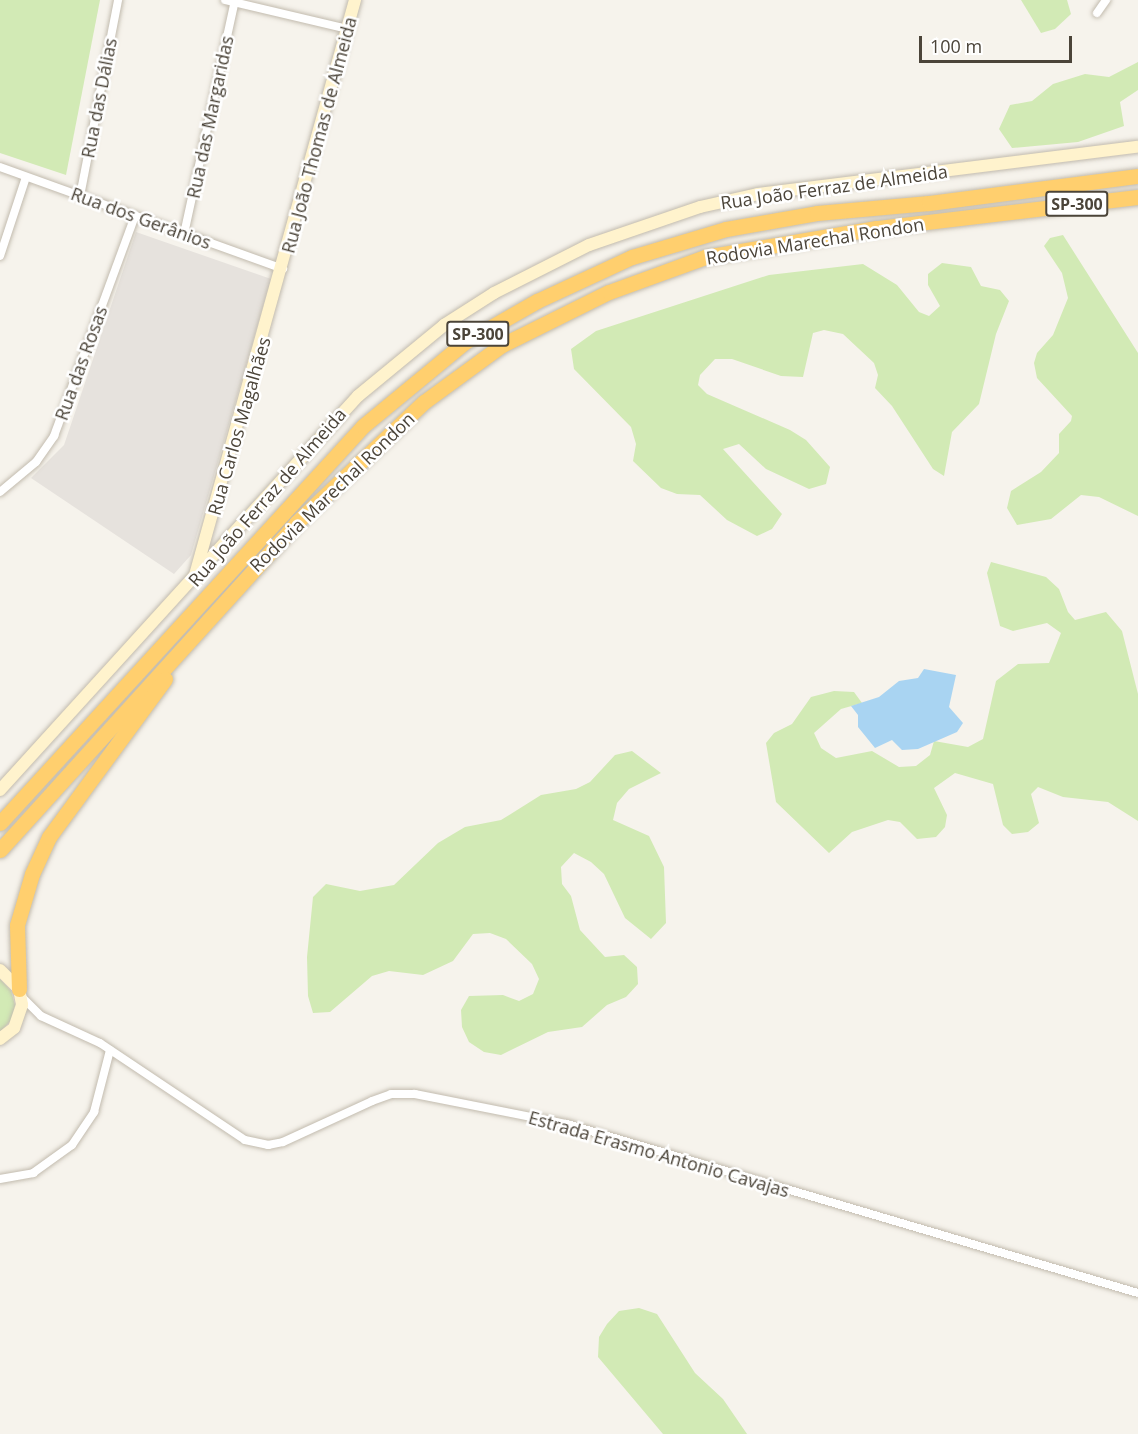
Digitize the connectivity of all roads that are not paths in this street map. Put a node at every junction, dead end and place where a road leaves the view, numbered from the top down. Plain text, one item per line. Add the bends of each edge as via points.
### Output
1 (118, 0) edge
2 (225, 0) edge
3 (355, 0) edge
4 (1106, 0) edge
5 (235, 1) edge
6 (1097, 14) dead end
7 (348, 29) junction
8 (1138, 147) edge
9 (0, 167) edge
10 (1138, 176) edge
11 (26, 177) junction
12 (80, 196) junction
13 (1138, 197) edge
14 (135, 216) junction
15 (184, 234) junction
16 (0, 256) edge
17 (283, 269) junction
18 (0, 492) edge
19 (192, 582) junction
20 (198, 628) junction
21 (0, 790) edge
22 (0, 823) edge
23 (0, 850) edge
24 (0, 970) edge
25 (20, 993) junction
26 (41, 1016) junction
27 (19, 1020) junction
28 (0, 1039) edge
29 (110, 1050) junction
30 (0, 1179) edge
31 (1138, 1293) edge

1 - 12 street, Rua das Dálias
2 - 5 street
3 - 7 main road, Rua João Thomas de Almeida
4 - 6 street
5 - 7 street
5 - 15 street, Rua das Margaridas
7 - 17 main road, Rua João Thomas de Almeida
8 - 19 main road, Rua João Ferraz de Almeida via 758,194 700,207 589,245 494,293 403,357 302,453
9 - 11 street, Rua dos Gerânios
10 - 22 highway, Rodovia Marechal Rondon / SP-300 via 817,213 726,229 632,257 537,301 465,342 363,426
11 - 12 street, Rua dos Gerânios
11 - 16 street
12 - 14 street, Rua dos Gerânios
13 - 20 highway, Rodovia Marechal Rondon / SP-300 via 783,242 705,257 609,292 502,345 424,402 296,523
14 - 15 street, Rua dos Gerânios
14 - 18 street, Rua das Rosas via 54,436 36,462
15 - 17 street, Rua dos Gerânios
17 - 19 main road, Rua Carlos Magalhães
19 - 21 main road, Rua João Ferraz de Almeida
20 - 23 highway, Rodovia Marechal Rondon / SP-300
20 - 25 highway via 177,664 49,837 32,874 17,925
24 - 25 main road
25 - 26 street, Estrada Erasmo Antonio Cavajas
25 - 27 main road
26 - 27 street
26 - 29 street, Estrada Erasmo Antonio Cavajas
27 - 28 main road
29 - 30 street via 94,1112 72,1145 33,1173
29 - 31 street, Estrada Erasmo Antonio Cavajas via 245,1140 268,1145 283,1142 391,1094 415,1094 567,1124

